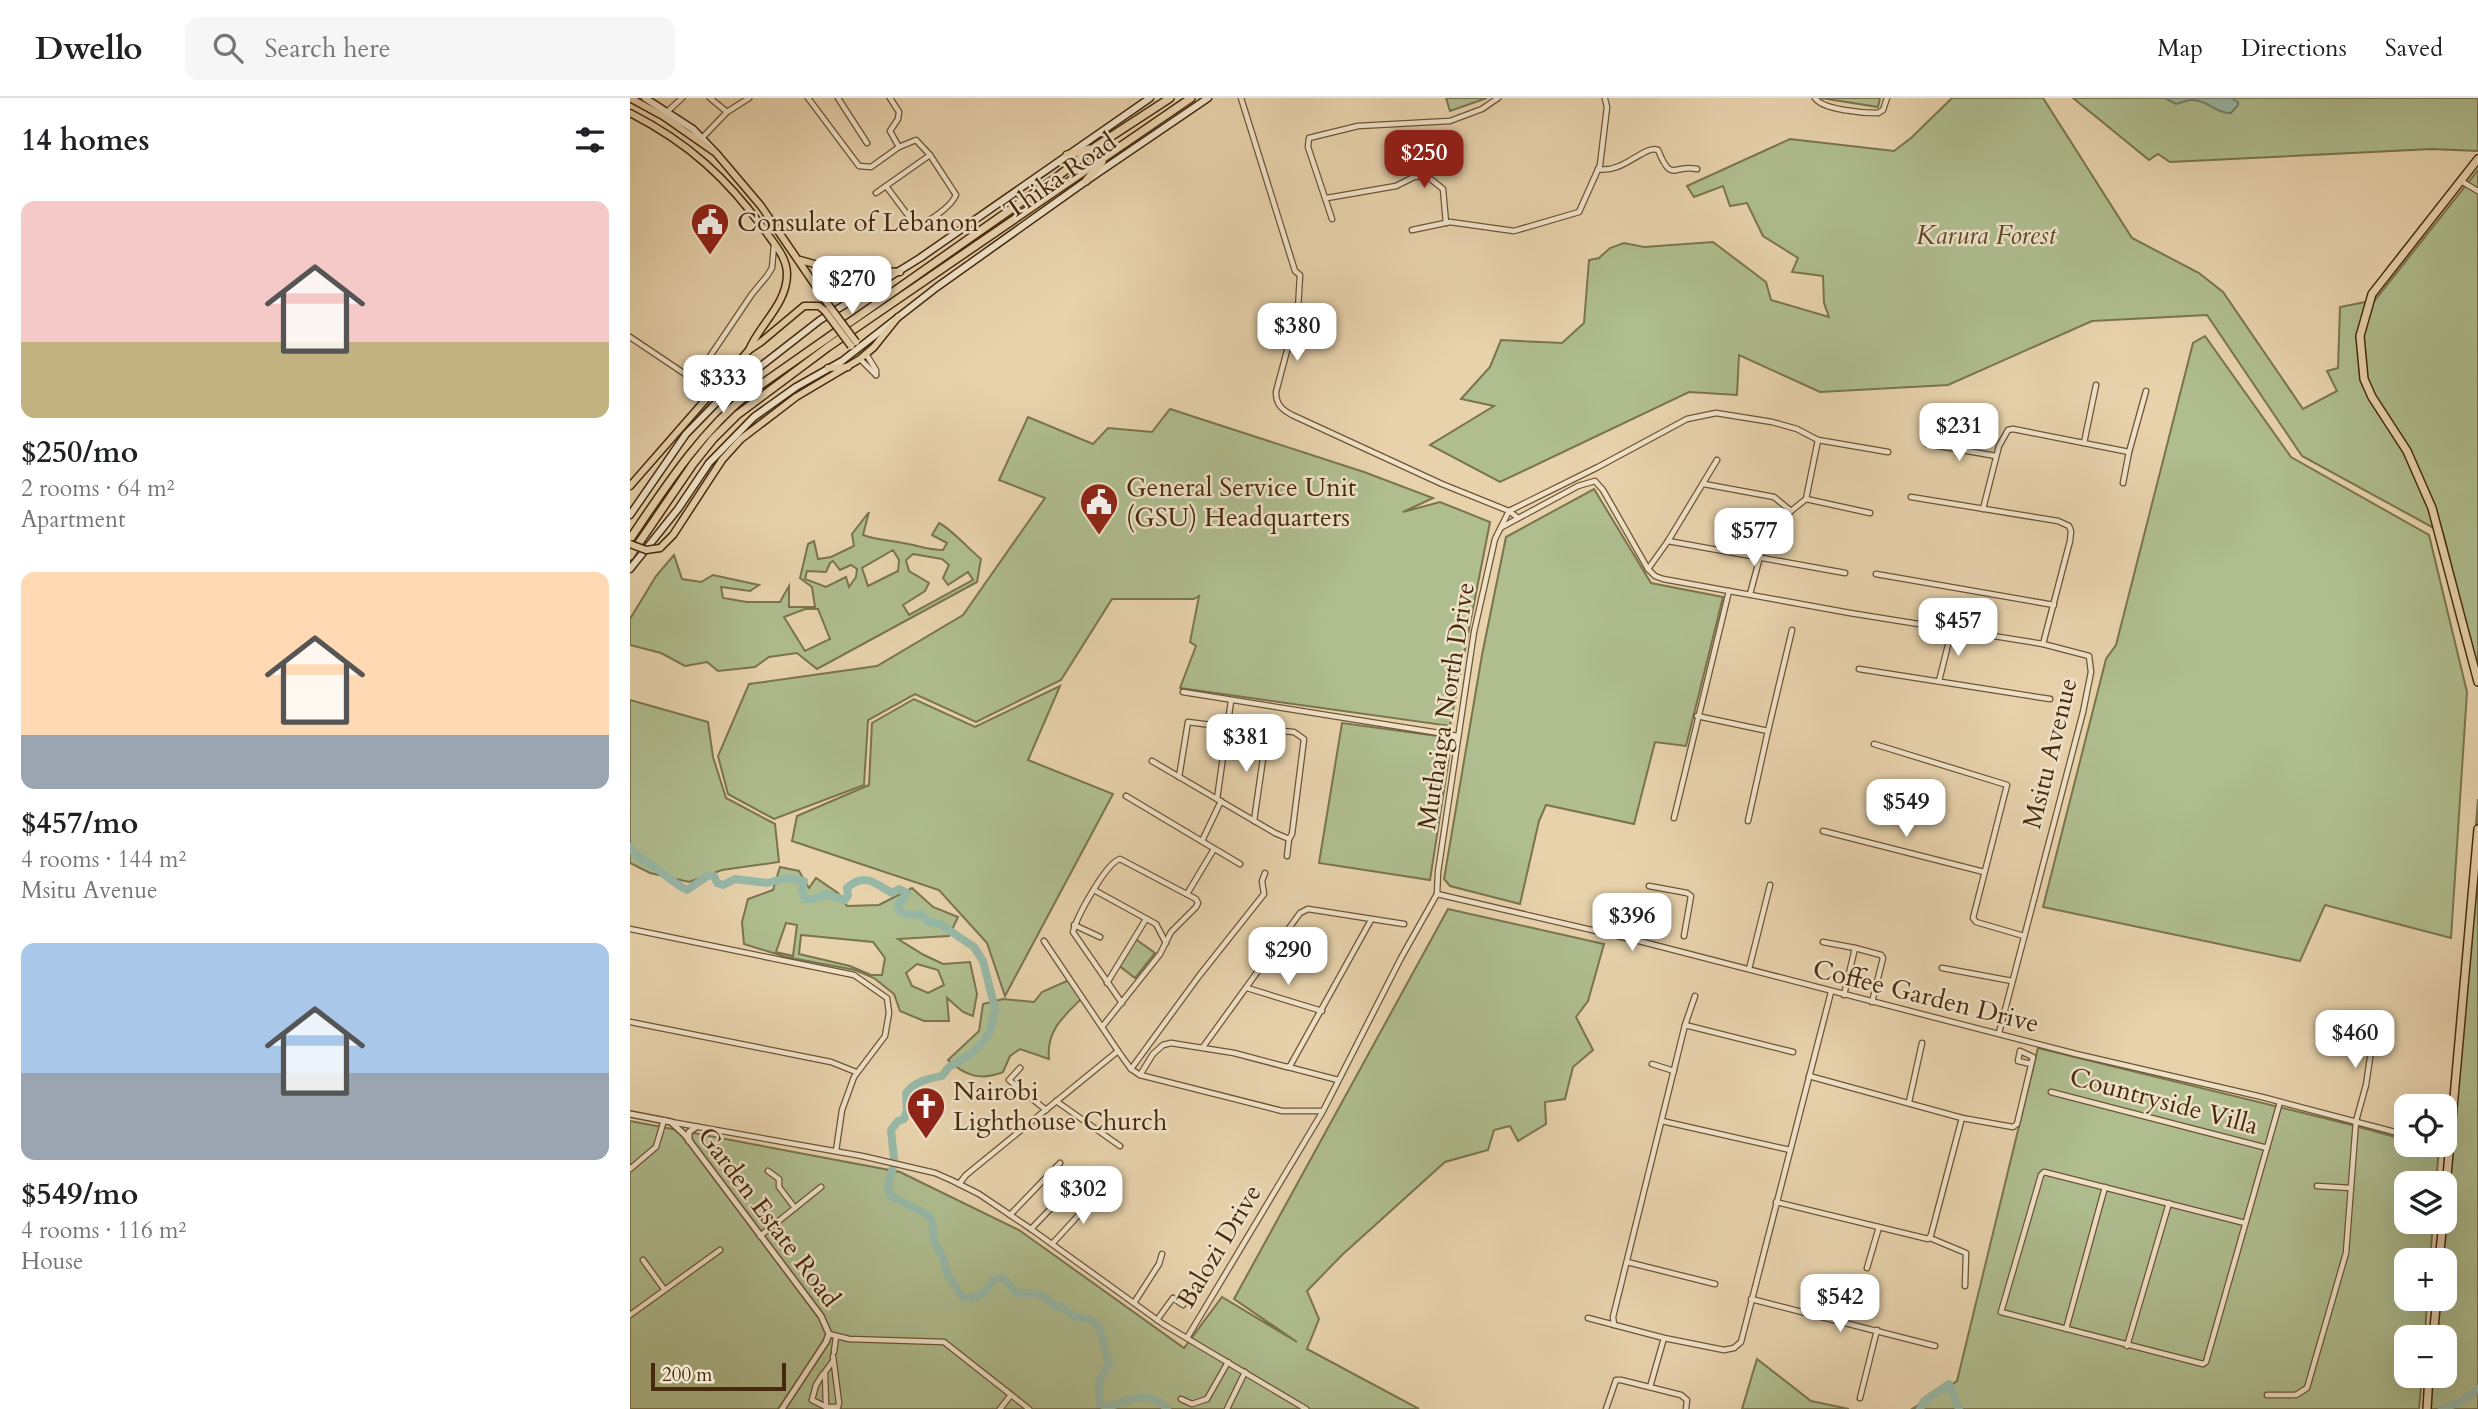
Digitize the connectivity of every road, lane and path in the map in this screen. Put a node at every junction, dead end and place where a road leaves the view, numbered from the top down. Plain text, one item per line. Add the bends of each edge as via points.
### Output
1 (630, 98) edge
2 (645, 98) edge
3 (682, 98) edge
4 (710, 98) edge
5 (749, 98) edge
6 (808, 98) edge
7 (838, 98) edge
8 (890, 98) edge
9 (1150, 98) edge
10 (1170, 98) edge
11 (1191, 98) edge
12 (1208, 98) edge
13 (1241, 98) edge
14 (1498, 98) edge
15 (1815, 98) edge
16 (1887, 98) edge
17 (1608, 99) edge
18 (668, 111) junction
19 (727, 112) junction
20 (630, 114) edge
21 (703, 137) junction
22 (867, 143) dead end
23 (899, 147) junction
24 (1095, 147) junction
25 (716, 153) junction
26 (930, 155) junction
27 (1067, 155) junction
28 (1105, 159) junction
29 (2478, 159) edge
30 (1598, 169) junction
31 (1698, 169) dead end
32 (2460, 180) junction
33 (1087, 181) junction
34 (886, 186) junction
35 (2478, 191) edge
36 (876, 193) dead end
37 (1327, 198) junction
38 (1332, 219) dead end
39 (1446, 222) junction
40 (1412, 230) dead end
41 (774, 243) junction
42 (800, 260) junction
43 (900, 272) junction
44 (825, 308) junction
45 (898, 317) junction
46 (630, 337) edge
47 (856, 347) junction
48 (749, 350) junction
49 (850, 367) junction
50 (828, 369) junction
51 (695, 380) junction
52 (700, 385) junction
53 (2096, 385) dead end
54 (717, 386) junction
55 (2146, 391) dead end
56 (709, 395) junction
57 (683, 432) junction
58 (1818, 440) junction
59 (729, 443) junction
60 (2084, 443) junction
61 (1927, 444) dead end
62 (1888, 452) dead end
63 (2129, 452) junction
64 (726, 456) junction
65 (1996, 456) junction
66 (1717, 460) dead end
67 (2123, 483) dead end
68 (1704, 484) junction
69 (630, 486) edge
70 (1911, 497) dead end
71 (1806, 499) junction
72 (1983, 509) junction
73 (1509, 510) junction
74 (1791, 511) junction
75 (1870, 513) dead end
76 (630, 515) edge
77 (1518, 518) junction
78 (1502, 527) junction
79 (630, 541) edge
80 (1668, 541) junction
81 (630, 556) edge
82 (1760, 556) junction
83 (630, 569) edge
84 (1648, 569) junction
85 (1845, 573) dead end
86 (1876, 574) dead end
87 (1730, 591) junction
88 (1750, 594) junction
89 (2054, 604) junction
90 (1952, 629) junction
91 (1791, 630) dead end
92 (2043, 644) junction
93 (1859, 669) dead end
94 (1939, 681) junction
95 (2478, 682) edge
96 (1183, 692) dead end
97 (2050, 698) dead end
98 (1231, 701) junction
99 (1697, 716) junction
100 (1227, 727) junction
101 (1244, 728) dead end
102 (1267, 731) junction
103 (1768, 731) junction
104 (1458, 736) junction
105 (1874, 744) dead end
106 (1152, 761) dead end
107 (1179, 777) junction
108 (1126, 796) dead end
109 (1219, 800) junction
110 (1674, 818) dead end
111 (1254, 821) junction
112 (1748, 821) dead end
113 (2478, 829) edge
114 (1823, 831) dead end
115 (1289, 839) junction
116 (1202, 841) junction
117 (1214, 849) junction
118 (1287, 856) dead end
119 (1240, 864) dead end
120 (1984, 872) junction
121 (1265, 873) dead end
122 (1770, 885) dead end
123 (1649, 886) dead end
124 (1094, 890) junction
125 (1186, 894) junction
126 (1437, 894) junction
127 (1146, 919) junction
128 (1371, 920) junction
129 (1404, 924) dead end
130 (1074, 925) junction
131 (630, 929) edge
132 (1684, 936) dead end
133 (2024, 936) junction
134 (1100, 937) dead end
135 (1044, 941) dead end
136 (1166, 943) junction
137 (1823, 943) dead end
138 (1855, 948) junction
139 (1942, 968) dead end
140 (1749, 970) junction
141 (2012, 981) junction
142 (1107, 983) junction
143 (1247, 988) junction
144 (1831, 992) junction
145 (1844, 995) junction
146 (1695, 996) dead end
147 (1872, 1002) junction
148 (1122, 1003) junction
149 (1322, 1011) junction
150 (630, 1022) edge
151 (2375, 1024) dead end
152 (1685, 1025) junction
153 (1102, 1027) junction
154 (1999, 1033) junction
155 (1922, 1043) dead end
156 (1203, 1047) junction
157 (1118, 1051) junction
158 (1793, 1052) dead end
159 (2031, 1063) dead end
160 (1652, 1064) dead end
161 (1288, 1066) junction
162 (1020, 1068) dead end
163 (1131, 1069) junction
164 (1674, 1071) junction
165 (856, 1072) junction
166 (1140, 1075) junction
167 (1809, 1076) junction
168 (1338, 1080) junction
169 (2051, 1092) dead end
170 (2451, 1094) edge
171 (1056, 1101) junction
172 (1909, 1102) junction
173 (2280, 1102) junction
174 (1046, 1110) junction
175 (1323, 1111) junction
176 (630, 1114) edge
177 (1962, 1118) junction
178 (667, 1121) junction
179 (1662, 1121) junction
180 (2356, 1121) junction
181 (696, 1127) junction
182 (2394, 1132) edge
183 (690, 1141) junction
184 (1120, 1146) dead end
185 (2267, 1148) junction
186 (1790, 1150) junction
187 (836, 1151) junction
188 (1060, 1163) dead end
189 (630, 1169) edge
190 (768, 1171) dead end
191 (1048, 1176) junction
192 (959, 1184) junction
193 (1059, 1184) dead end
194 (2317, 1186) dead end
195 (821, 1187) dead end
196 (2105, 1187) junction
197 (2351, 1188) junction
198 (1098, 1194) dead end
199 (1060, 1199) dead end
200 (1776, 1202) junction
201 (2169, 1203) junction
202 (795, 1208) junction
203 (1010, 1215) junction
204 (2245, 1223) junction
205 (1879, 1227) junction
206 (1031, 1229) junction
207 (760, 1236) junction
208 (1929, 1239) junction
209 (1052, 1244) junction
210 (720, 1250) dead end
211 (1162, 1254) dead end
212 (643, 1260) dead end
213 (1627, 1262) junction
214 (1867, 1268) dead end
215 (1715, 1284) dead end
216 (1965, 1286) dead end
217 (664, 1289) junction
218 (1751, 1298) junction
219 (1134, 1303) junction
220 (1183, 1305) dead end
221 (630, 1315) edge
222 (1588, 1318) dead end
223 (1157, 1320) junction
224 (1614, 1325) junction
225 (2066, 1329) junction
226 (1877, 1331) junction
227 (829, 1334) junction
228 (836, 1337) junction
229 (1187, 1338) junction
230 (1664, 1338) junction
231 (1935, 1346) dead end
232 (2127, 1346) junction
233 (833, 1357) junction
234 (1228, 1362) junction
235 (825, 1372) junction
236 (1245, 1372) junction
237 (1650, 1387) junction
238 (2428, 1388) edge
239 (1011, 1395) junction
240 (2267, 1395) dead end
241 (1860, 1398) dead end
242 (1181, 1399) dead end
243 (827, 1407) junction
244 (782, 1409) edge
245 (1000, 1409) edge
246 (1029, 1409) edge
247 (1227, 1409) edge
248 (1306, 1409) edge
249 (1606, 1409) edge
250 (1686, 1409) edge
251 (2427, 1409) edge

1 - 25 main road
2 - 18 main road
3 - 18 street
4 - 19 street
5 - 19 street
6 - 23 street via 859,166 871,167
7 - 22 street
8 - 23 street via 899,112 890,131
9 - 27 main road, Thika Road
10 - 24 highway, Thika Road
11 - 28 highway, Thika Road
12 - 33 main road, Thika Road
13 - 73 street via 1300,275 1298,309 1276,402 1292,415
14 - 37 street via 1450,121 1358,126 1309,138 1307,144
15 - 16 street via 1821,104 1878,113
17 - 30 street
18 - 21 main road
19 - 21 street
20 - 41 main road via 707,163
21 - 25 main road
23 - 26 street via 916,140
24 - 27 highway
24 - 79 highway, Thika Road via 730,408 694,448
25 - 42 main road
26 - 34 street
26 - 34 street via 956,195 923,224 914,226
27 - 43 main road, Thika Road
28 - 33 highway
28 - 81 highway, Thika Road via 737,415 693,464
29 - 32 highway
30 - 31 street via 1629,163 1654,147 1671,171
30 - 39 street via 1576,214 1514,231
32 - 35 street
32 - 95 highway via 2372,294 2360,336 2364,379 2407,451 2432,508
33 - 45 main road, Thika Road
34 - 36 street
37 - 38 street
37 - 39 street via 1428,177 1443,189
39 - 40 street
41 - 48 main road via 786,261 786,284
41 - 51 street via 772,268
42 - 43 main road via 829,268
42 - 44 main road
43 - 57 main road, Thika Road via 820,320
44 - 47 main road, bridge
44 - 48 main road via 812,304 798,309
45 - 47 main road, Thika Road
45 - 49 main road
46 - 51 street
47 - 50 main road, Thika Road
48 - 54 main road
49 - 50 main road
49 - 64 main road via 796,397
50 - 59 main road, Thika Road via 764,410
51 - 52 street
52 - 54 street
52 - 56 street
53 - 60 street
54 - 56 main road
55 - 63 street
56 - 57 main road
57 - 69 main road
57 - 76 main road, Thika Road
58 - 62 street
58 - 71 street
58 - 73 street via 1772,422 1716,413 1688,419
59 - 64 main road
59 - 83 main road, Thika Road
60 - 63 street
60 - 65 street via 2013,429 2002,437
61 - 65 street
63 - 67 street
64 - 79 main road, bridge via 660,548 646,550
65 - 72 street
66 - 68 street
68 - 74 street via 1774,497
68 - 80 street
70 - 72 street
71 - 74 street
71 - 75 street
72 - 89 street via 2069,526 2070,541
73 - 77 street
73 - 78 street
74 - 82 street via 1764,542
77 - 78 street
77 - 84 street via 1578,486 1596,482
78 - 104 street, Muthaiga North Drive via 1482,597
80 - 82 street
80 - 84 street
82 - 85 street
82 - 88 street
84 - 87 street, Msitu Avenue via 1663,579
86 - 89 street
87 - 88 street, Msitu Avenue
87 - 99 street
88 - 90 street, Msitu Avenue
89 - 92 street
90 - 92 street, Msitu Avenue
90 - 94 street
91 - 103 street
92 - 133 street, Msitu Avenue via 2087,654 2091,664 2083,712
93 - 94 street
94 - 97 street
96 - 98 street
98 - 100 street
98 - 104 street
99 - 103 street
99 - 110 street
100 - 107 street via 1188,722
100 - 109 street
101 - 102 street
102 - 111 street
102 - 115 street via 1294,732 1304,739
103 - 112 street
104 - 126 street, Muthaiga North Drive
105 - 120 street via 2007,785
106 - 107 street
107 - 109 street
108 - 116 street
109 - 111 street
109 - 116 street
111 - 115 street
113 - 170 highway
114 - 120 street
115 - 118 street
116 - 117 street
117 - 119 street
117 - 125 street
120 - 133 street via 1973,920
121 - 163 street via 1264,894
122 - 140 street
123 - 132 street via 1691,896
124 - 125 street via 1120,859
124 - 127 street
124 - 130 street
125 - 136 street via 1198,905
126 - 140 street, Coffee Garden Drive
126 - 168 street, Balozi Drive
127 - 136 street via 1159,928
127 - 142 street
128 - 129 street
128 - 143 street via 1308,909 1300,913
128 - 149 street
130 - 134 street
130 - 142 street via 1074,936
131 - 165 street via 854,975 887,998 890,1006 885,1036
133 - 141 street, Msitu Avenue
135 - 153 street
136 - 148 street
137 - 138 street
138 - 145 street
138 - 147 street via 1883,958
139 - 141 street
140 - 144 street, Coffee Garden Drive
141 - 154 street, Msitu Avenue
142 - 148 street
143 - 149 street
143 - 156 street
144 - 145 street, Coffee Garden Drive
144 - 167 street
145 - 147 street, Coffee Garden Drive
146 - 152 street
147 - 154 street, Coffee Garden Drive
148 - 153 street
149 - 161 street
150 - 165 street via 831,1062
151 - 180 street
152 - 158 street
152 - 164 street
153 - 157 street
154 - 173 street, Coffee Garden Drive
155 - 172 street
156 - 161 street
156 - 166 street via 1167,1044 1153,1054
157 - 163 street
157 - 171 street
159 - 177 street via 2017,1124
160 - 164 street
161 - 168 street
162 - 174 street via 1009,1080
163 - 166 street
164 - 179 street
165 - 187 street via 842,1110
166 - 175 street via 1282,1111
167 - 172 street
167 - 186 street
168 - 175 street, Balozi Drive
169 - 185 street, Countryside Villa
171 - 174 street
171 - 184 street
172 - 177 street
173 - 180 street, Coffee Garden Drive
173 - 185 street, Countryside Villa
174 - 192 street
175 - 229 street, Balozi Drive
176 - 178 street, Garden Estate Road
177 - 208 street
178 - 181 street, Balozi Drive
178 - 183 street, Garden Estate Road
178 - 189 street via 656,1147
179 - 186 street
179 - 213 street
180 - 182 street, Coffee Garden Drive
180 - 197 street
181 - 183 street via 689,1132
181 - 187 street, Balozi Drive
183 - 207 street, Garden Estate Road
185 - 204 street, Countryside Villa
186 - 200 street
187 - 192 street, Balozi Drive via 935,1173
188 - 191 street
190 - 202 street via 779,1179 779,1187
191 - 193 street
191 - 203 street
192 - 203 street, Balozi Drive
194 - 197 street
195 - 202 street
196 - 201 street
196 - 225 street
196 - 225 street, Countryside Villa via 2042,1173 2001,1312
197 - 240 street via 2346,1253 2307,1388 2297,1395
198 - 209 street
199 - 206 street
200 - 205 street
200 - 218 street
201 - 204 street
201 - 232 street
202 - 207 street
203 - 206 street, Balozi Drive
204 - 232 street, Countryside Villa via 2204,1363
205 - 208 street
205 - 214 street
206 - 209 street, Balozi Drive
207 - 227 street, Garden Estate Road via 821,1316
208 - 216 street via 1966,1253
209 - 219 street, Balozi Drive
210 - 217 street
211 - 219 street
212 - 217 street
213 - 215 street
213 - 224 street
217 - 221 street
218 - 226 street
218 - 230 street via 1744,1337 1734,1348
219 - 223 street, Balozi Drive
220 - 223 street via 1173,1298
222 - 224 street
223 - 229 street, Balozi Drive
224 - 230 street
225 - 232 street, Countryside Villa
226 - 231 street
226 - 241 street
227 - 228 street
227 - 244 street, Garden Estate Road
228 - 233 street
228 - 239 street via 944,1342
229 - 234 street
230 - 237 street
233 - 235 street
233 - 243 street via 839,1403 838,1408
234 - 236 street
234 - 242 street via 1207,1399 1192,1404
235 - 243 street
235 - 243 street via 812,1400
236 - 247 street
236 - 248 street
237 - 249 street via 1616,1380
237 - 250 street via 1685,1397
238 - 251 highway
239 - 245 street
239 - 246 street

